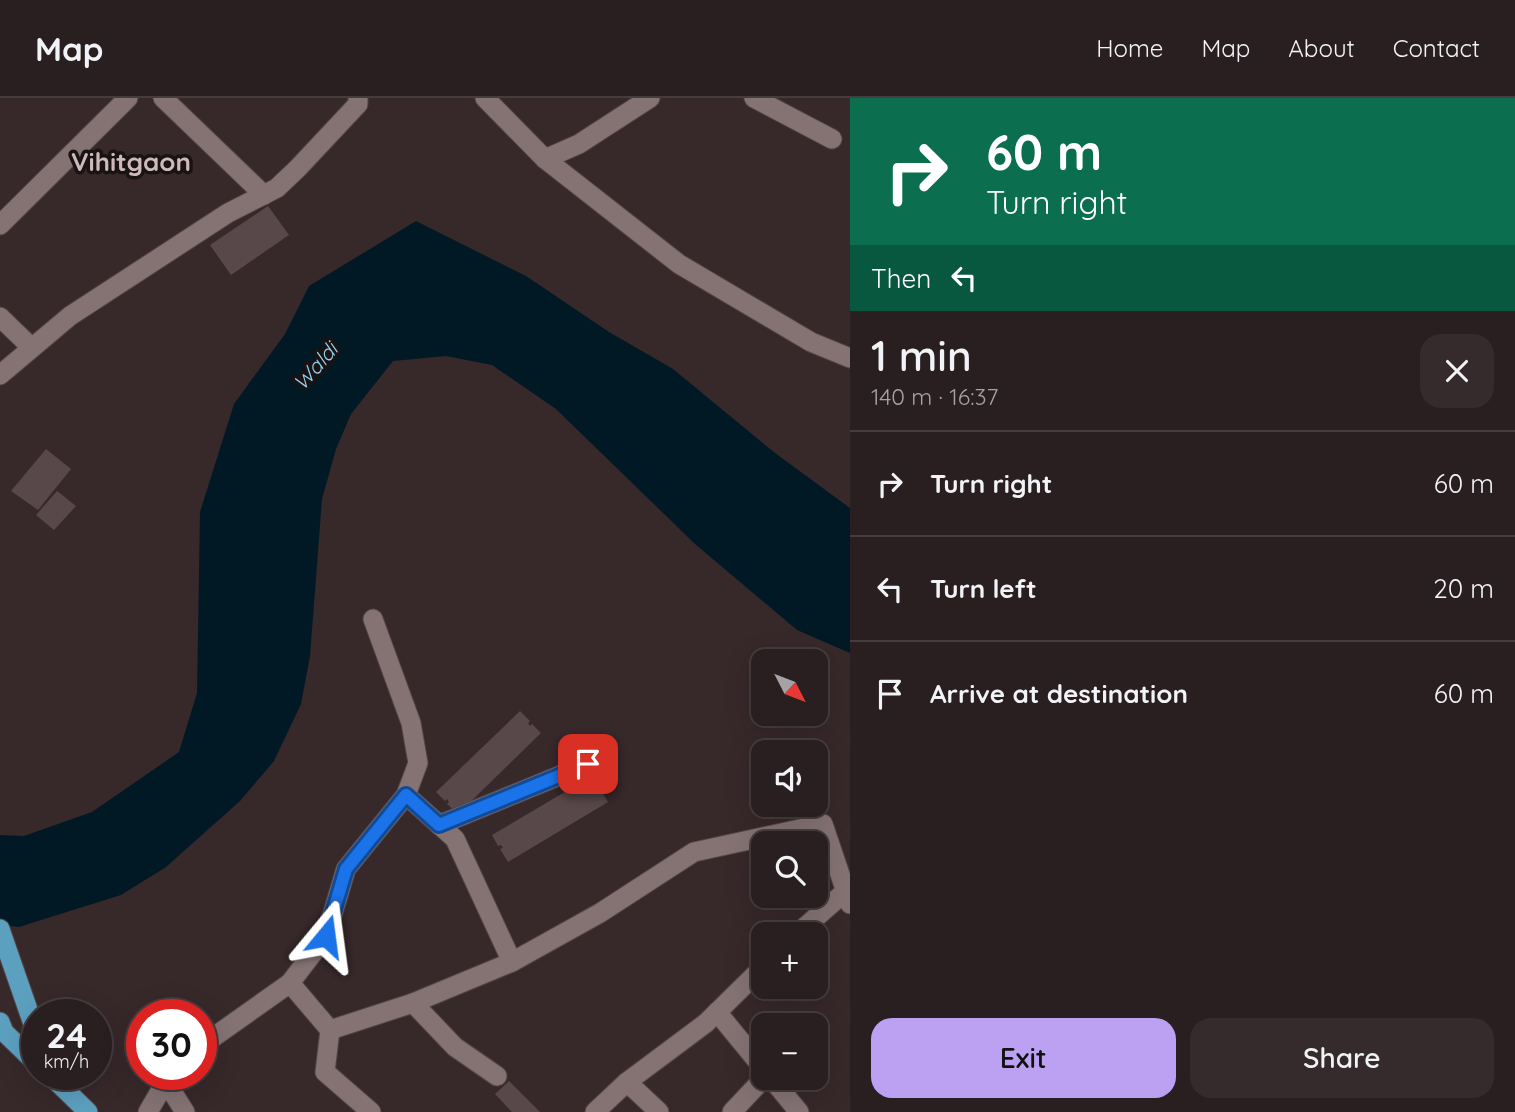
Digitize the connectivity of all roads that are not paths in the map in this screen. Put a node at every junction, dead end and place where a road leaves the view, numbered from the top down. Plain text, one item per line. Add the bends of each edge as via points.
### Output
1 (128, 98) edge
2 (163, 98) edge
3 (358, 98) edge
4 (485, 98) edge
5 (650, 98) edge
6 (754, 98) edge
7 (832, 139) dead end
8 (545, 159) junction
9 (264, 195) junction
10 (0, 225) edge
11 (0, 317) edge
12 (32, 348) junction
13 (850, 358) edge
14 (0, 375) edge
15 (373, 619) dead end
16 (588, 764) dead end
17 (406, 795) junction
18 (439, 825) junction
19 (848, 897) edge
20 (814, 922) edge
21 (0, 929) edge
22 (512, 962) junction
23 (751, 979) edge
24 (290, 983) junction
25 (25, 999) edge
26 (413, 1003) junction
27 (717, 1012) junction
28 (330, 1030) junction
29 (1, 1031) edge
30 (217, 1035) edge
31 (21, 1049) edge
32 (751, 1053) edge
33 (497, 1076) dead end
34 (627, 1082) junction
35 (65, 1090) edge
36 (161, 1090) edge
37 (174, 1090) edge
38 (753, 1090) edge
39 (781, 1090) edge
40 (88, 1112) edge
41 (148, 1112) edge
42 (185, 1112) edge
43 (371, 1112) edge
44 (595, 1112) edge
45 (659, 1112) edge
46 (732, 1112) edge
47 (799, 1112) edge

1 - 10 street
2 - 9 street
3 - 9 street via 358,104 298,168
4 - 8 street
5 - 8 street via 579,145
6 - 7 street
8 - 13 street via 679,264 811,342
9 - 12 street via 228,213 70,316
11 - 12 street
12 - 14 street
15 - 17 street via 411,723 418,763
16 - 18 street
17 - 18 street
17 - 24 street via 346,869 326,936
18 - 22 street via 455,839
19 - 20 street
19 - 22 street via 823,824 694,852 600,913
21 - 25 main road
22 - 26 street
23 - 27 street
24 - 28 street
24 - 30 street
26 - 28 street
26 - 33 street via 455,1047
27 - 32 street
27 - 34 street
28 - 43 street via 325,1072
29 - 31 main road
34 - 44 street
34 - 45 street
35 - 40 main road
36 - 41 street
37 - 42 street
38 - 46 street
39 - 47 street

